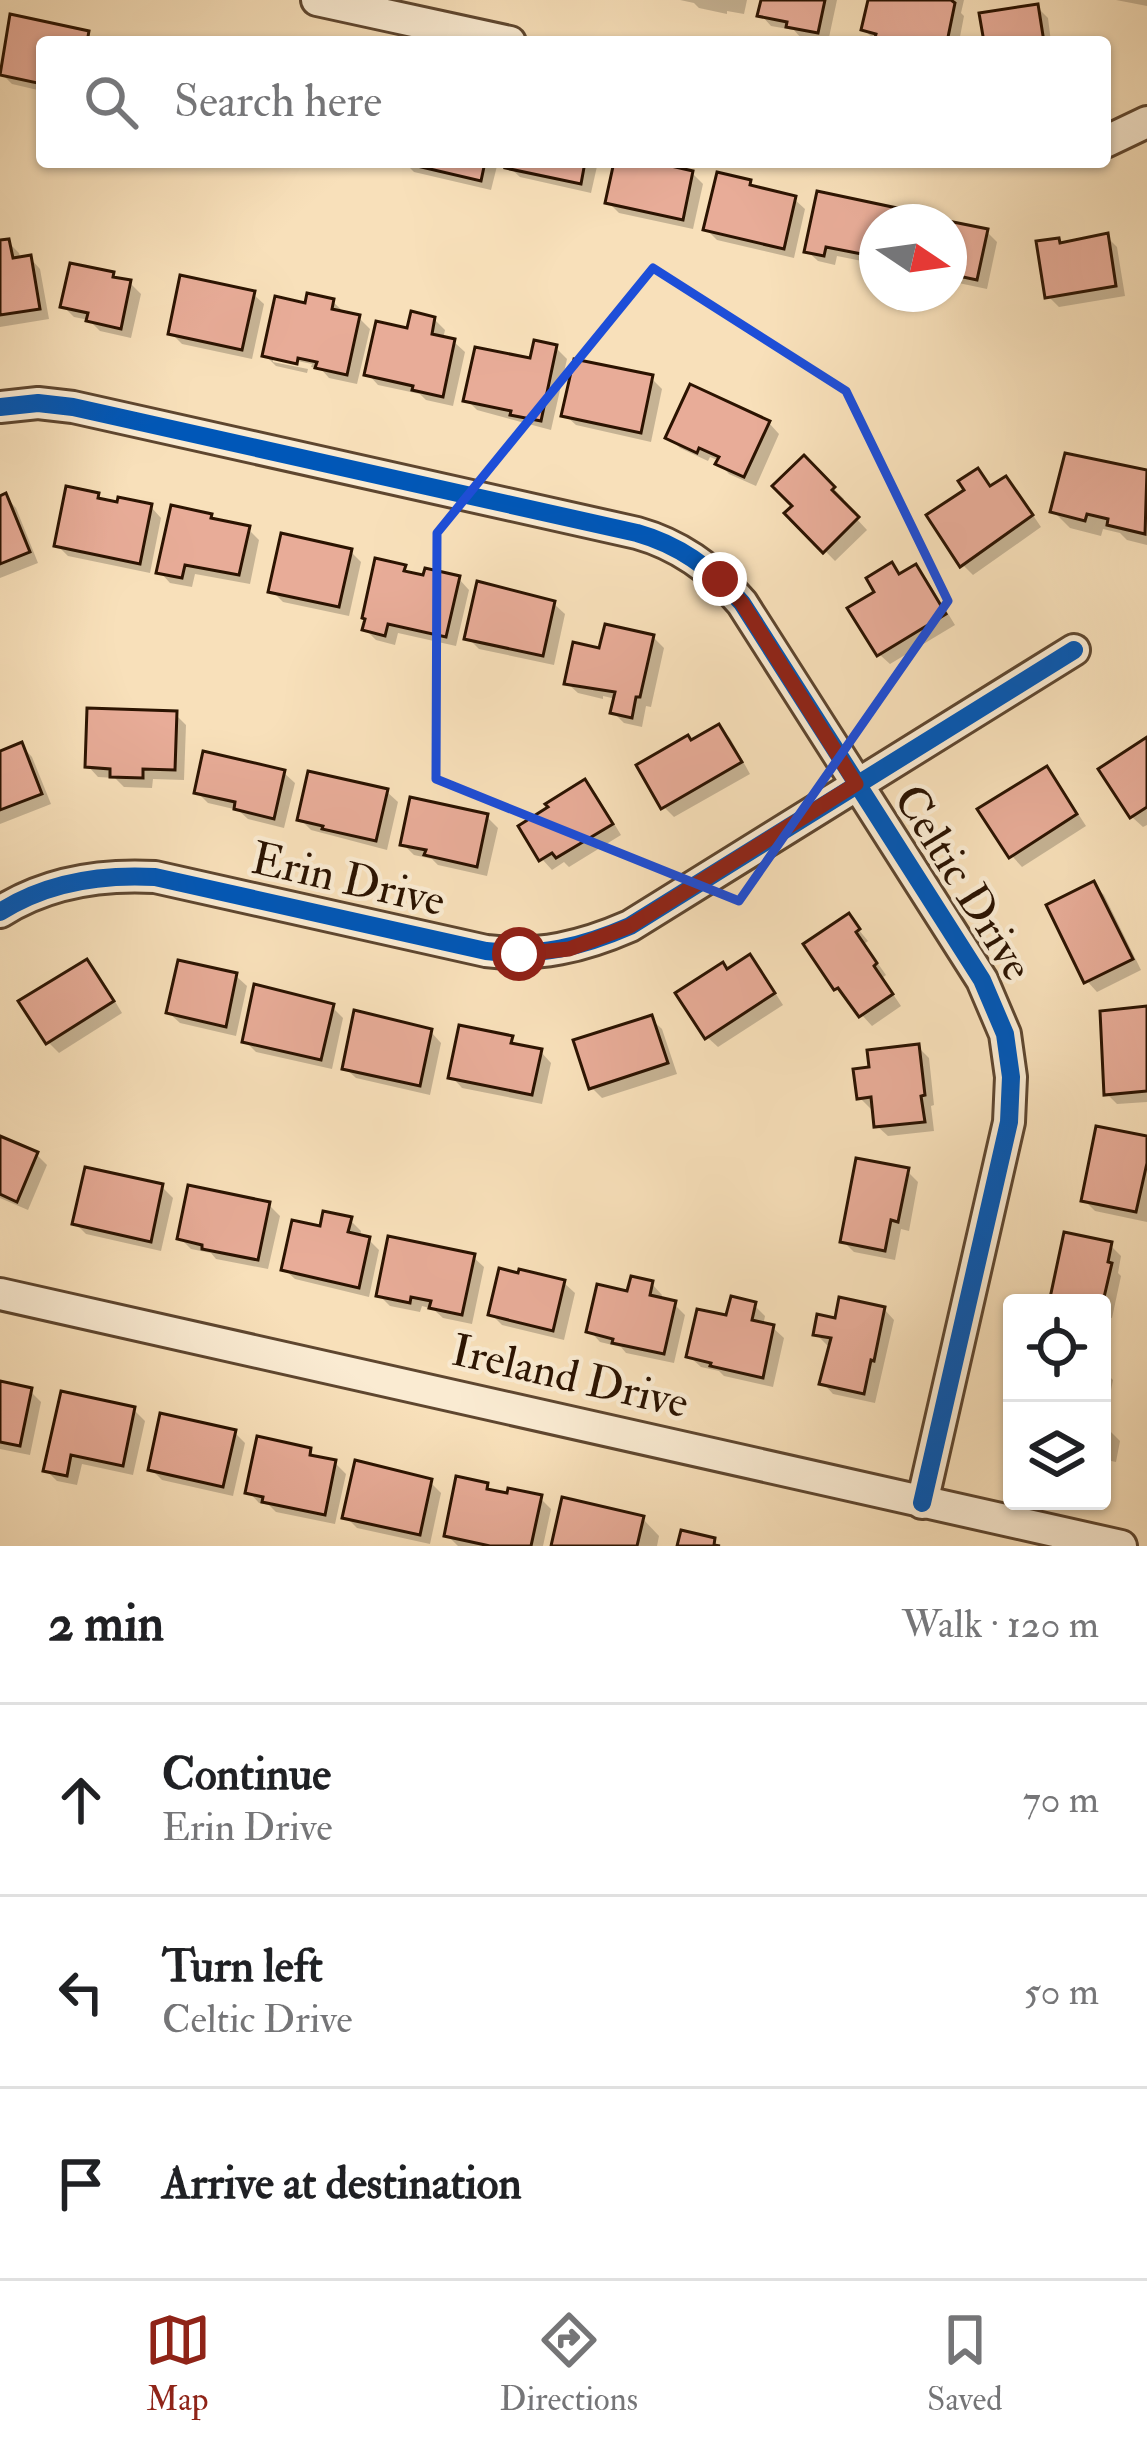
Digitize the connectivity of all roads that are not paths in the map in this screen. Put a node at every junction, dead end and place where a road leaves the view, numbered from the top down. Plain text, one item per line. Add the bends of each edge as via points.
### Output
1 (317, 0) edge
2 (482, 36) edge
3 (1147, 122) edge
4 (1111, 139) edge
5 (0, 407) edge
6 (1074, 650) dead end
7 (856, 784) junction
8 (0, 912) edge
9 (0, 1294) edge
10 (922, 1502) junction
11 (1121, 1546) edge

1 - 2 street
3 - 4 street
5 - 7 street, Celtic Drive via 73,407 668,544 709,569 742,603
6 - 7 street, Erin Drive
7 - 8 street, Erin Drive via 630,926 552,952 486,951 155,877 89,878
7 - 10 street, Celtic Drive via 982,980 1005,1034 1011,1077 1009,1122
9 - 10 street, Ireland Drive
10 - 11 street, Ireland Drive

